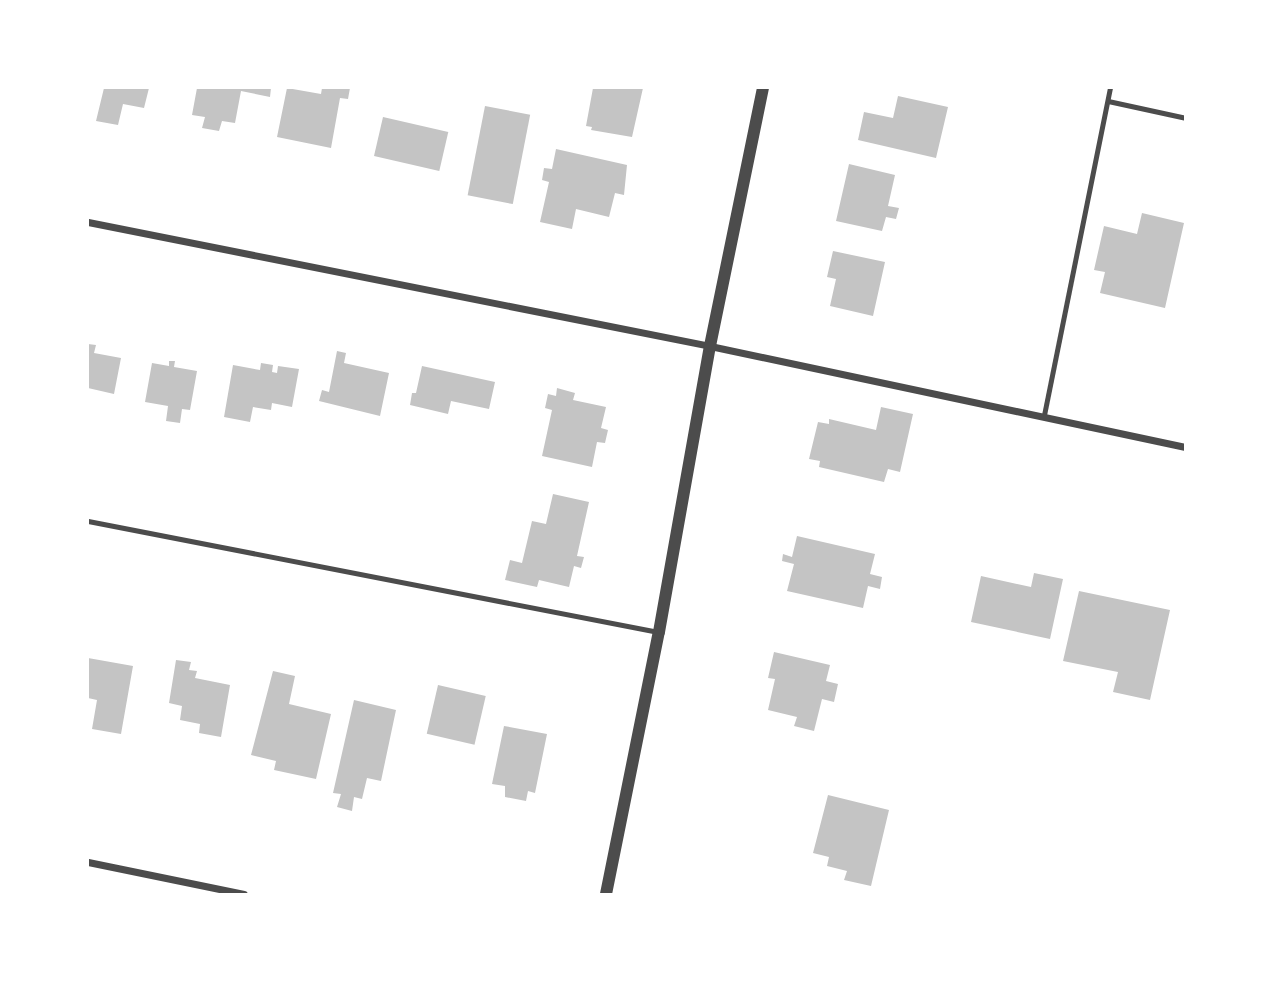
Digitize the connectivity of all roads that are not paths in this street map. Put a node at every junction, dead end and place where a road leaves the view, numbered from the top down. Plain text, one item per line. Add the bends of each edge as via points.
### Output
1 (763, 88) edge
2 (1110, 88) edge
3 (1108, 101) junction
4 (1185, 118) edge
5 (88, 222) edge
6 (710, 346) junction
7 (1044, 415) junction
8 (1185, 447) edge
9 (88, 521) edge
10 (659, 632) junction
11 (88, 862) edge
12 (244, 894) edge
13 (606, 894) edge

1 - 6 street
2 - 3 lane
3 - 4 lane
3 - 7 lane
5 - 6 street
6 - 7 street
6 - 10 street
7 - 8 street
9 - 10 lane
10 - 13 street
11 - 12 street

